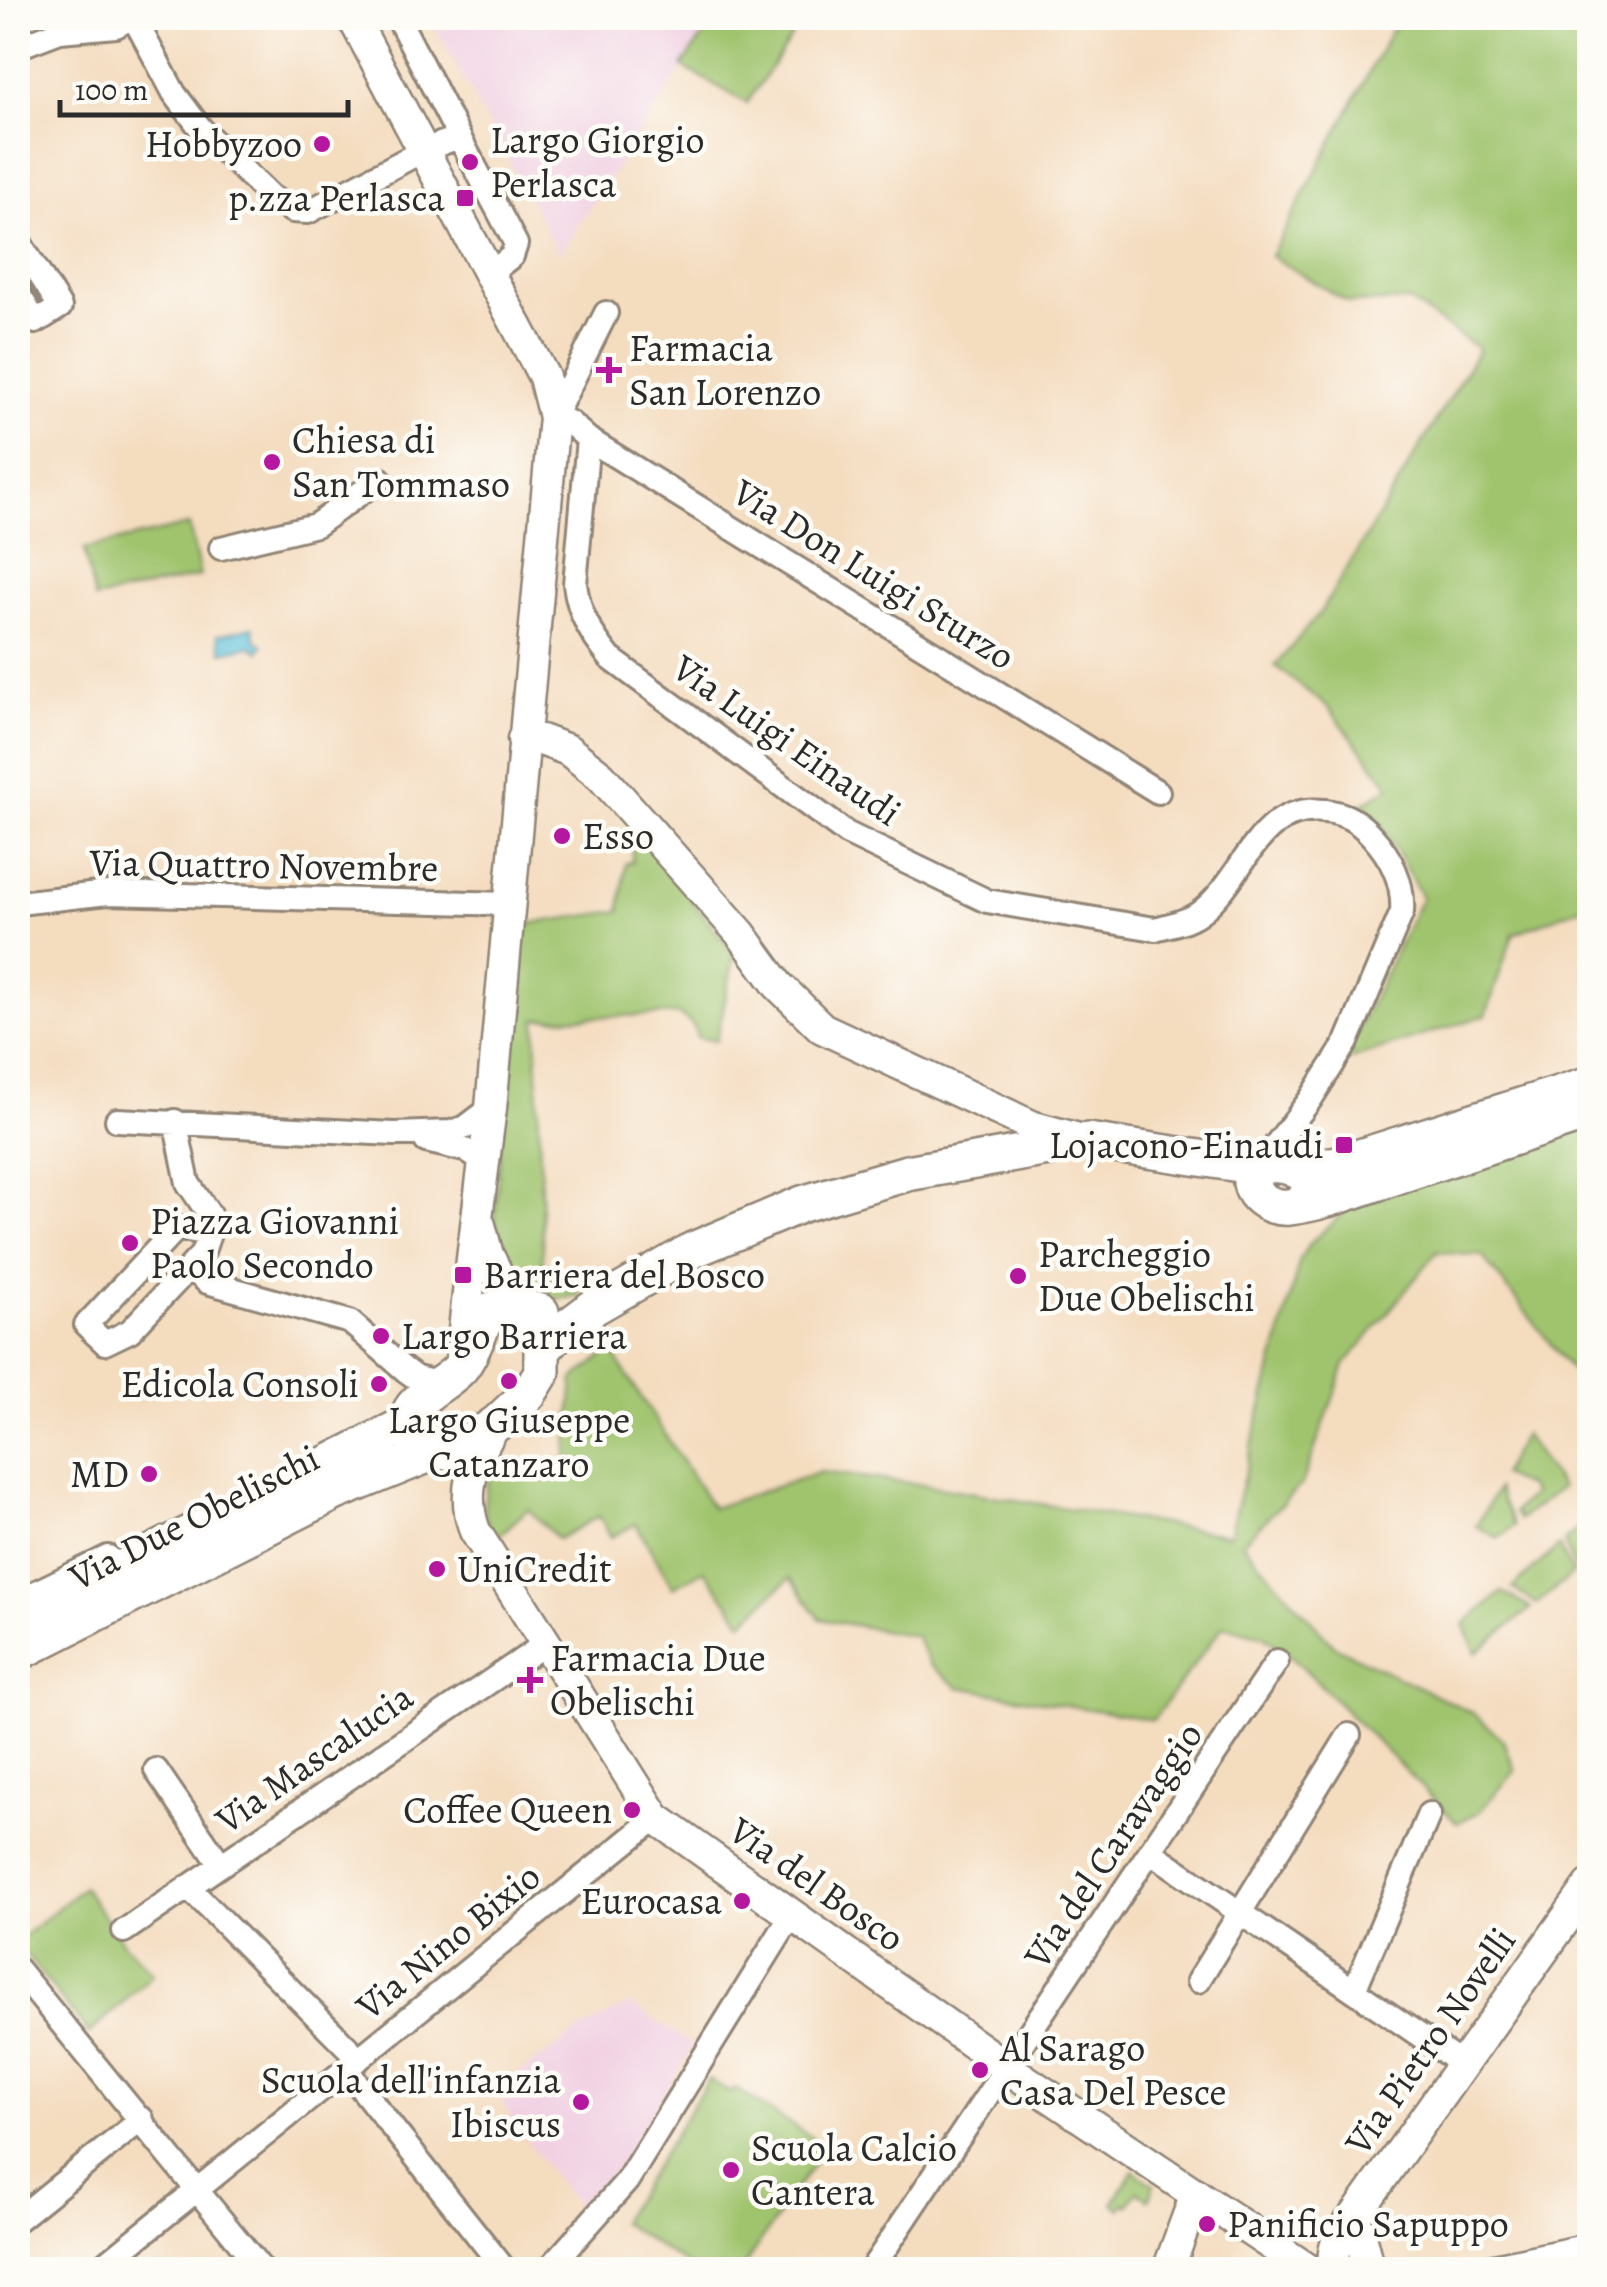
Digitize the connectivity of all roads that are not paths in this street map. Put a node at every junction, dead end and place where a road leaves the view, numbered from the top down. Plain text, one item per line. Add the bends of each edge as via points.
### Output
1 (52, 18) edge
2 (132, 18) edge
3 (353, 18) edge
4 (398, 18) edge
5 (18, 33) edge
6 (18, 47) edge
7 (458, 137) junction
8 (424, 150) junction
9 (18, 240) edge
10 (488, 275) junction
11 (18, 293) edge
12 (606, 313) dead end
13 (554, 417) junction
14 (588, 439) junction
15 (380, 479) dead end
16 (221, 548) dead end
17 (528, 694) junction
18 (523, 739) junction
19 (600, 776) junction
20 (1158, 792) dead end
21 (18, 903) edge
22 (509, 904) junction
23 (1590, 1084) edge
24 (491, 1108) junction
25 (1590, 1112) edge
26 (118, 1120) dead end
27 (175, 1122) junction
28 (394, 1134) junction
29 (1088, 1141) junction
30 (994, 1157) junction
31 (484, 1162) junction
32 (1255, 1178) junction
33 (1299, 1186) junction
34 (479, 1221) junction
35 (209, 1234) junction
36 (191, 1268) junction
37 (517, 1307) junction
38 (594, 1308) junction
39 (302, 1310) junction
40 (544, 1350) junction
41 (451, 1376) junction
42 (410, 1412) junction
43 (497, 1423) junction
44 (421, 1458) junction
45 (18, 1601) edge
46 (18, 1620) edge
47 (545, 1644) junction
48 (18, 1653) edge
49 (1277, 1661) dead end
50 (1348, 1735) dead end
51 (156, 1770) dead end
52 (1430, 1814) dead end
53 (656, 1818) junction
54 (1151, 1852) junction
55 (221, 1865) junction
56 (1590, 1885) edge
57 (188, 1887) junction
58 (1240, 1912) junction
59 (791, 1916) junction
60 (124, 1932) dead end
61 (18, 1970) edge
62 (1198, 1981) dead end
63 (1355, 1988) junction
64 (26, 1995) edge
65 (352, 2064) junction
66 (1006, 2066) junction
67 (1463, 2066) junction
68 (142, 2120) junction
69 (198, 2188) junction
70 (1196, 2194) junction
71 (1355, 2216) junction
72 (18, 2219) edge
73 (1590, 2249) edge
74 (1334, 2256) edge
75 (98, 2270) edge
76 (262, 2270) edge
77 (504, 2270) edge
78 (548, 2270) edge
79 (871, 2270) edge
80 (1168, 2270) edge
81 (1309, 2270) edge
82 (1316, 2270) edge
83 (1369, 2270) edge
84 (1490, 2270) edge

1 - 5 street
2 - 6 street via 116,26 60,30
2 - 8 street via 174,94 202,129 292,211 308,212
3 - 8 main road
4 - 7 street
7 - 8 street
7 - 10 street via 516,244 512,256
8 - 10 main road
9 - 11 street via 60,307 36,322
10 - 13 main road via 544,377
12 - 13 street
13 - 14 street, Via Don Luigi Sturzo
13 - 17 main road
14 - 20 street, Via Don Luigi Sturzo
14 - 32 street, Via Luigi Einaudi via 575,584 588,632 610,658 846,833 987,900 1156,929 1199,913 1287,814 1334,812 1357,820 1376,840 1399,877 1402,912 1346,1042
15 - 16 street via 316,525
17 - 18 main road
17 - 19 main road
18 - 19 main road via 568,750
18 - 22 main road
19 - 29 main road via 778,986 822,1028 1034,1127
21 - 22 street, Via Quattro Novembre via 108,893
22 - 24 main road
23 - 33 main road via 1338,1164
24 - 28 street via 451,1132
24 - 31 main road
25 - 33 main road via 1335,1196
26 - 27 street
27 - 28 street
27 - 35 street via 188,1183 209,1214
28 - 31 street via 465,1150
29 - 30 main road
29 - 32 main road
30 - 32 main road via 1084,1157
30 - 38 main road via 907,1173 774,1214 693,1250
31 - 34 main road
32 - 33 main road via 1283,1164
34 - 37 main road via 488,1255
34 - 41 main road
35 - 36 street
35 - 36 street via 178,1228 86,1325 105,1342 130,1331
36 - 39 street via 207,1282
37 - 38 main road via 552,1314
37 - 40 main road via 538,1330
37 - 41 main road via 491,1310
38 - 40 main road
39 - 41 street via 350,1322 416,1378
39 - 42 street via 349,1330 384,1366
40 - 43 main road, Via Due Obelischi via 536,1384
41 - 42 main road
42 - 44 main road via 410,1434
42 - 45 street via 366,1425
42 - 46 main road
43 - 44 main road, Via Due Obelischi via 460,1449
43 - 47 main road, Via del Bosco via 472,1465 470,1516
44 - 48 main road, Via Due Obelischi via 336,1492
47 - 53 main road, Via del Bosco
47 - 55 street, Via Mascalucia
49 - 54 street, Via del Caravaggio
50 - 58 street
51 - 55 street
52 - 63 street
53 - 59 main road, Via del Bosco
53 - 65 street, Via Nino Bixio
54 - 58 street
54 - 66 street, Via del Caravaggio
55 - 57 street, Via Mascalucia
56 - 67 main road, Via Pietro Novelli
57 - 60 street, Via Mascalucia
57 - 65 street
58 - 62 street
58 - 63 street
59 - 66 main road, Via del Bosco
59 - 78 street via 627,2181
61 - 64 street
63 - 67 street
64 - 68 street
65 - 69 street, Via Nino Bixio
65 - 77 street
66 - 70 main road, Via del Bosco
66 - 79 street, Via del Caravaggio
67 - 71 main road, Via Pietro Novelli
68 - 69 street
68 - 72 street
69 - 75 street, Via Nino Bixio
69 - 76 street
70 - 80 main road
70 - 81 main road, Via del Bosco
71 - 74 main road, Via Pietro Novelli
71 - 83 main road
73 - 84 main road
74 - 82 main road, Via Pietro Novelli

